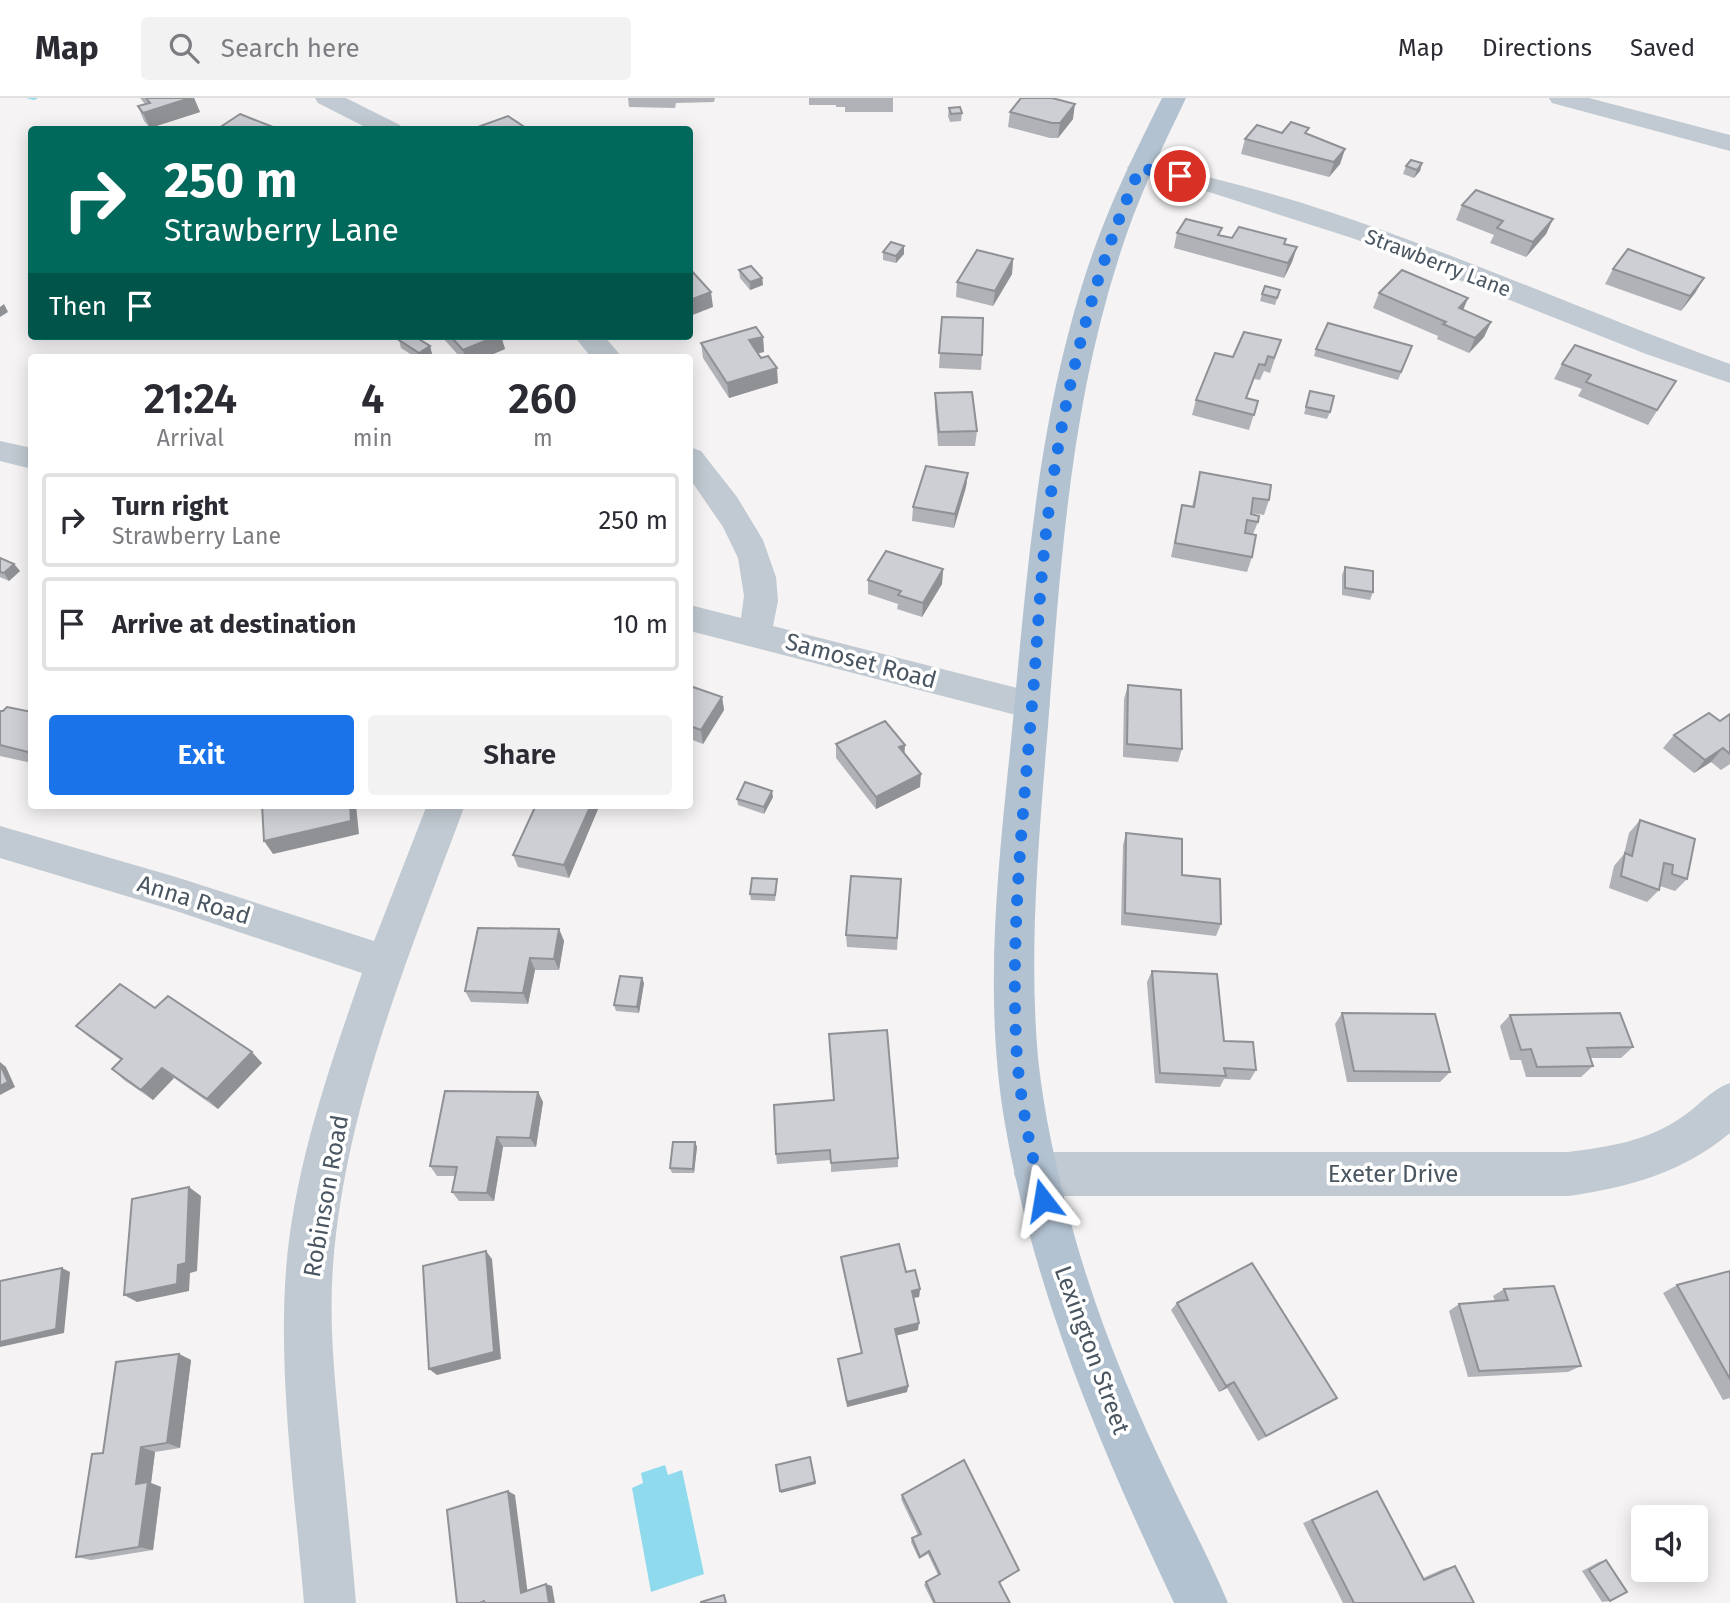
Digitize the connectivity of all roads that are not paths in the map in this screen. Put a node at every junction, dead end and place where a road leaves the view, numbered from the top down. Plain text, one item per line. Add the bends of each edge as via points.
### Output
1 (327, 98) edge
2 (1174, 98) edge
3 (1561, 98) edge
4 (383, 126) edge
5 (1730, 143) edge
6 (1140, 168) junction
7 (592, 340) edge
8 (604, 354) edge
9 (1730, 374) edge
10 (0, 451) edge
11 (28, 458) edge
12 (693, 462) edge
13 (693, 619) edge
14 (754, 633) junction
15 (1032, 705) junction
16 (444, 809) edge
17 (0, 842) edge
18 (386, 963) junction
19 (1730, 1103) edge
20 (1036, 1174) junction
21 (330, 1603) edge
22 (1202, 1603) edge

1 - 4 street
2 - 6 main road, Lexington Street
3 - 5 street
6 - 9 street, Strawberry Lane via 1205,182 1350,229
6 - 15 main road, Lexington Street via 1100,275 1068,397 1042,571
7 - 8 street
10 - 11 street
12 - 14 street via 744,535 757,568 761,597
13 - 14 street, Samoset Road
14 - 15 street, Samoset Road
15 - 20 main road, Lexington Street via 1016,914 1016,1041
16 - 18 street, Robinson Road
17 - 18 street, Anna Road
18 - 21 street, Robinson Road via 332,1138 312,1245 309,1356
19 - 20 street, Exeter Drive via 1703,1129 1656,1155 1568,1174
20 - 22 main road, Lexington Street via 1074,1312 1101,1387

